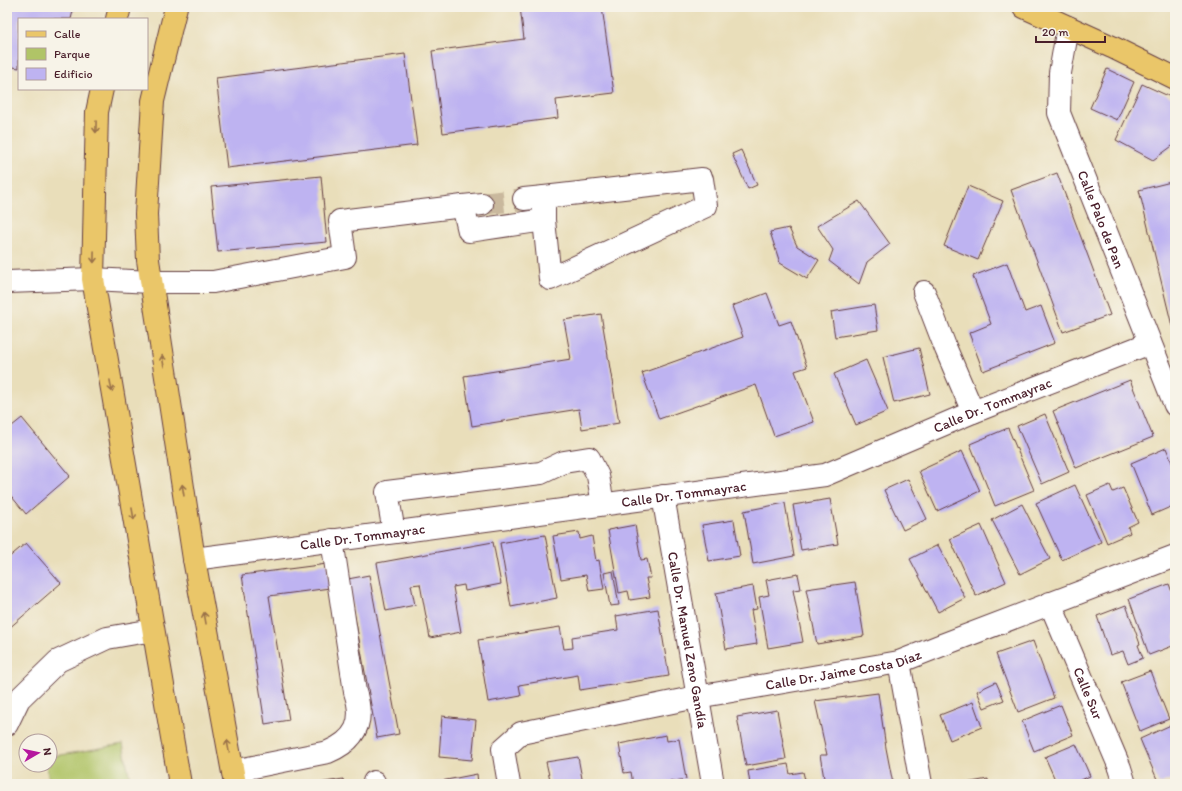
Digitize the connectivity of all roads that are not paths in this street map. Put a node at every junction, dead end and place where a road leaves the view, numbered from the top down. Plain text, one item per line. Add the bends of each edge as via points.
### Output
1 (120, 7) edge
2 (176, 7) edge
3 (1024, 7) edge
4 (117, 18) edge
5 (1068, 27) junction
6 (1175, 78) edge
7 (102, 90) edge
8 (544, 220) junction
9 (93, 279) junction
10 (7, 282) edge
11 (151, 282) junction
12 (924, 292) dead end
13 (1150, 343) junction
14 (1175, 405) edge
15 (973, 412) junction
16 (663, 496) junction
17 (603, 504) junction
18 (394, 532) junction
19 (332, 540) junction
20 (1175, 556) edge
21 (194, 558) junction
22 (1050, 603) junction
23 (153, 630) junction
24 (899, 662) junction
25 (697, 697) junction
26 (10, 712) edge
27 (234, 778) edge
28 (180, 784) edge
29 (509, 784) edge
30 (713, 784) edge
31 (920, 784) edge
32 (1125, 784) edge

1 - 4 main road
2 - 11 main road via 153,101 146,214
3 - 5 main road
5 - 6 main road
5 - 13 street, Calle Palo de Pan via 1060,73 1059,113
7 -> 9 main road via 97,112
8 - 8 street via 534,198 702,179 706,206 550,279
8 - 11 street via 469,232 472,205 340,220 345,257 214,282
9 - 10 street
9 - 11 street
9 -> 23 main road
21 -> 11 main road
12 - 15 street
13 - 14 street, Calle Palo de Pan
13 - 15 street, Calle Dr. Tommayrac
15 - 16 street, Calle Dr. Tommayrac via 825,475
16 - 17 street, Calle Dr. Tommayrac
16 - 25 street, Calle Dr. Manuel Zeno Gandía
17 - 18 street, Calle Dr. Tommayrac
17 - 18 street via 598,476 589,458 564,462 542,473 387,492
18 - 19 street, Calle Dr. Tommayrac
19 - 21 street, Calle Dr. Tommayrac
19 - 27 street via 359,704 360,717 356,729 350,740 340,748
20 - 22 street, Calle Dr. Jaime Costa Díaz
27 -> 21 main road
22 - 24 street, Calle Dr. Jaime Costa Díaz
22 - 32 street, Calle Sur
23 - 26 street via 107,638 58,661 19,699
23 - 28 main road
24 - 25 street, Calle Dr. Jaime Costa Díaz
24 - 31 street
25 - 29 street, Calle Dr. Jaime Costa Díaz via 521,733 503,749
25 - 30 street, Calle Dr. Manuel Zeno Gandía

